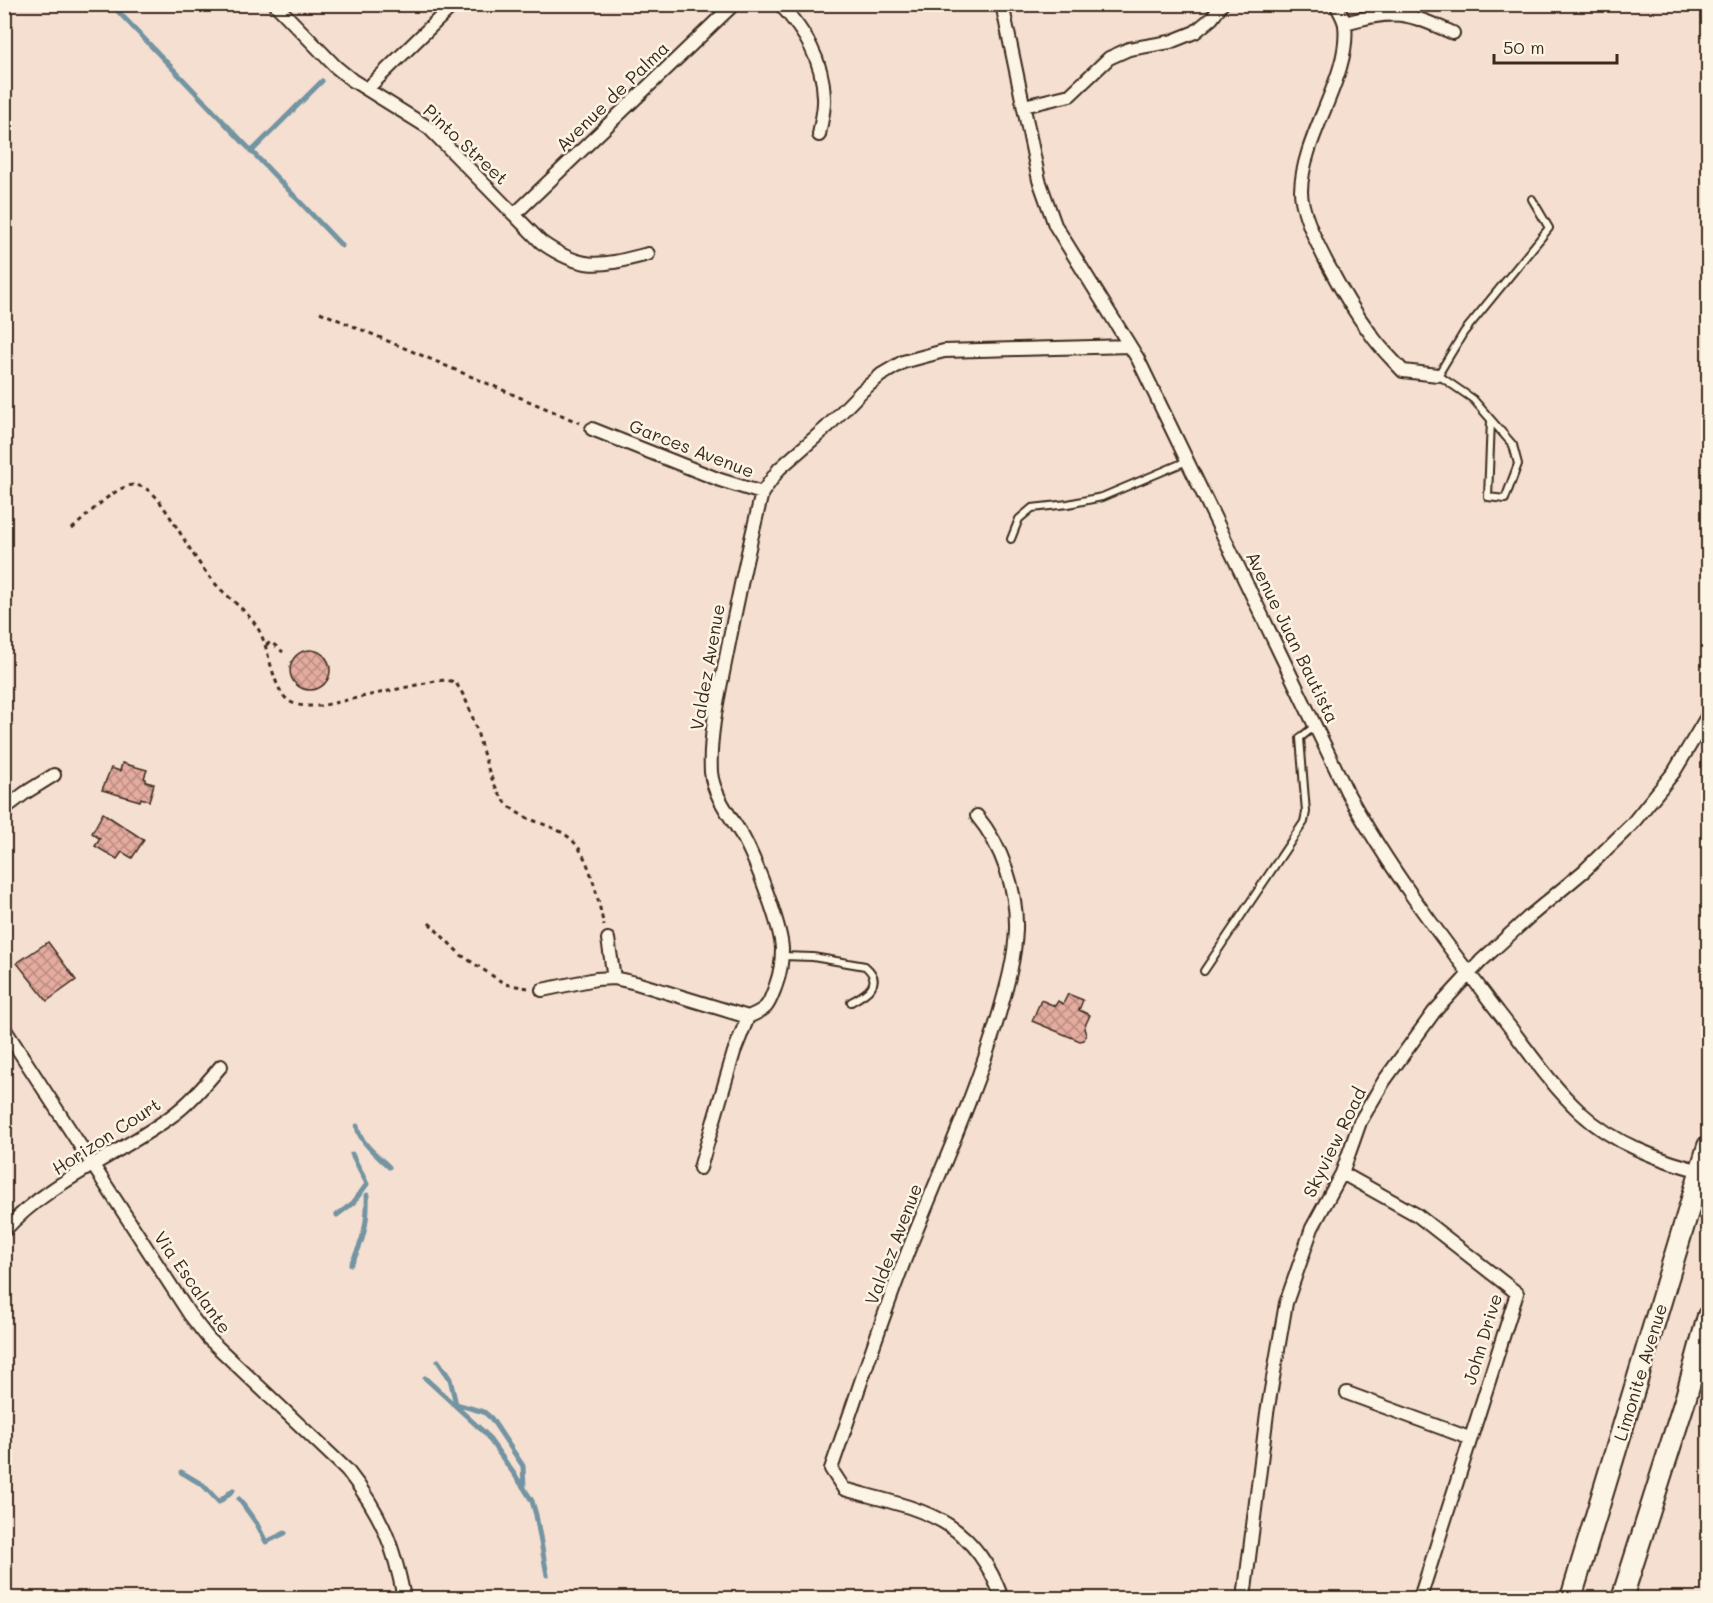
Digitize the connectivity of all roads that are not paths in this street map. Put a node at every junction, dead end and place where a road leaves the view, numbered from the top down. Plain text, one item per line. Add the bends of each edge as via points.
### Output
1 (275, 4) edge
2 (454, 4) edge
3 (734, 4) edge
4 (780, 4) edge
5 (1002, 4) edge
6 (1221, 4) edge
7 (1336, 4) edge
8 (1345, 22) junction
9 (1453, 33) dead end
10 (368, 88) junction
11 (1024, 106) junction
12 (819, 135) dead end
13 (1532, 199) dead end
14 (515, 214) junction
15 (648, 254) dead end
16 (1130, 346) junction
17 (1438, 375) junction
18 (1491, 420) junction
19 (592, 429) road end
20 (1188, 461) junction
21 (762, 493) junction
22 (1011, 539) dead end
23 (1708, 715) edge
24 (1316, 726) junction
25 (54, 775) dead end
26 (4, 809) edge
27 (977, 816) dead end
28 (608, 939) road end
29 (781, 956) junction
30 (1204, 971) dead end
31 (1469, 972) junction
32 (614, 978) junction
33 (542, 990) road end
34 (850, 1002) dead end
35 (748, 1017) junction
36 (4, 1028) edge
37 (221, 1066) dead end
38 (1708, 1146) edge
39 (92, 1165) junction
40 (700, 1168) dead end
41 (1705, 1171) edge
42 (1342, 1173) junction
43 (4, 1231) edge
44 (1708, 1316) edge
45 (1347, 1394) dead end
46 (1469, 1438) junction
47 (404, 1599) edge
48 (1002, 1599) edge
49 (1244, 1599) edge
50 (1419, 1599) edge
51 (1571, 1599) edge
52 (1622, 1599) edge

1 - 10 street, Pinto Street via 336,67
2 - 10 street
3 - 14 street, Avenue de Palma
4 - 12 street via 807,39 822,75 825,99
5 - 11 street, Avenue Juan Bautista
6 - 11 street via 1195,32 1170,42 1129,49 1109,58 1070,95
7 - 8 street
8 - 9 street via 1390,13 1415,16
8 - 17 street via 1338,70 1306,156 1301,192 1309,224 1337,282 1370,334 1403,371
10 - 14 street, Pinto Street via 429,128
11 - 16 street, Avenue Juan Bautista via 1039,180 1055,225
13 - 17 lane via 1549,228 1464,332
14 - 15 street, Pinto Street via 541,242 574,262 608,264
16 - 20 street, Avenue Juan Bautista
16 - 21 street, Garces Avenue via 944,351 903,362 862,391 779,469
17 - 18 lane via 1473,399
18 - 18 lane via 1513,445 1518,464 1505,499 1488,497
19 - 21 street, Garces Avenue
20 - 22 lane via 1101,497 1032,508 1018,519
20 - 24 street, Avenue Juan Bautista
21 - 29 street, Valdez Avenue via 742,573 717,706 711,775 765,888 778,928
23 - 31 street, Skyview Road via 1674,772 1632,824
24 - 30 lane via 1300,738 1304,822
24 - 31 street, Avenue Juan Bautista via 1347,792 1387,861
25 - 26 street
27 - 48 street, Valdez Avenue via 990,831 1012,895 1016,929 1010,974 985,1060 908,1251 831,1468 844,1489 926,1512 958,1530 985,1560
28 - 32 street
29 - 34 lane via 865,966 874,977 870,989
29 - 35 street, Valdez Avenue via 780,974 768,1005 764,1011
31 - 41 street, Avenue Juan Bautista via 1580,1112 1628,1144
31 - 42 street, Skyview Road via 1434,1012 1384,1081 1360,1122
32 - 33 street
32 - 35 street
35 - 40 street
36 - 39 street, Via Escalante
37 - 39 street, Horizon Court via 169,1118
38 - 41 main road, Limonite Avenue
39 - 43 street, Horizon Court via 33,1204
39 - 47 street, Via Escalante via 208,1338 325,1448 363,1490 391,1543
41 - 51 main road, Limonite Avenue
42 - 46 street, John Drive via 1417,1215 1517,1293
42 - 49 street, Skyview Road via 1312,1228 1286,1303
44 - 52 main road
45 - 46 street
46 - 50 street, John Drive

